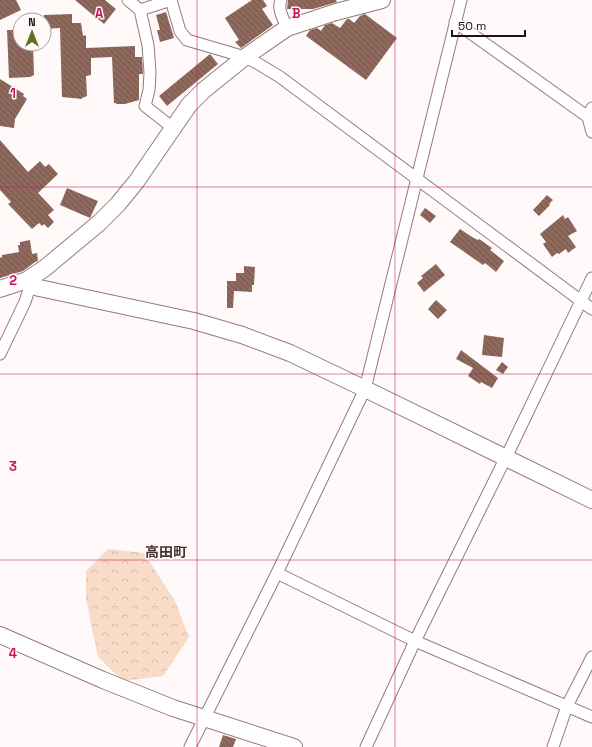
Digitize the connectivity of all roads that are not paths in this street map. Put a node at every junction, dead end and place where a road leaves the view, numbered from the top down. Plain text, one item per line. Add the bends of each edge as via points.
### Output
1 (128, 0) edge
2 (171, 0) edge
3 (281, 0) edge
4 (382, 0) edge
5 (461, 0) edge
6 (140, 10) junction
7 (455, 22) junction
8 (288, 28) junction
9 (245, 58) junction
10 (590, 112) edge
11 (173, 128) junction
12 (592, 132) edge
13 (417, 179) junction
14 (592, 278) edge
15 (28, 283) junction
16 (0, 289) edge
17 (581, 301) junction
18 (592, 309) edge
19 (0, 354) edge
20 (365, 389) junction
21 (506, 459) junction
22 (592, 500) edge
23 (277, 573) junction
24 (0, 635) edge
25 (415, 641) junction
26 (592, 657) edge
27 (567, 706) junction
28 (592, 717) edge
29 (204, 718) junction
30 (190, 747) edge
31 (294, 747) edge
32 (366, 747) edge
33 (553, 747) edge

1 - 6 street
2 - 6 street
2 - 9 street via 180,31 187,40
3 - 8 street via 280,11
4 - 8 street
5 - 7 street
6 - 11 street via 148,45 150,73 145,106
7 - 10 street
7 - 13 street
8 - 9 street
9 - 11 street via 204,90 189,105
9 - 13 street via 258,63 280,78
10 - 12 street
11 - 15 street via 118,204
13 - 17 street
13 - 20 street
14 - 17 street
15 - 16 street
15 - 19 street via 25,302
15 - 20 street via 194,321 242,335 290,353
17 - 18 street
17 - 21 street
20 - 21 street
20 - 23 street
21 - 22 street
21 - 25 street
23 - 25 street
23 - 29 street
24 - 29 street via 103,680
25 - 27 street
25 - 32 street
26 - 27 street
27 - 28 street
27 - 33 street
29 - 30 street
29 - 31 street

